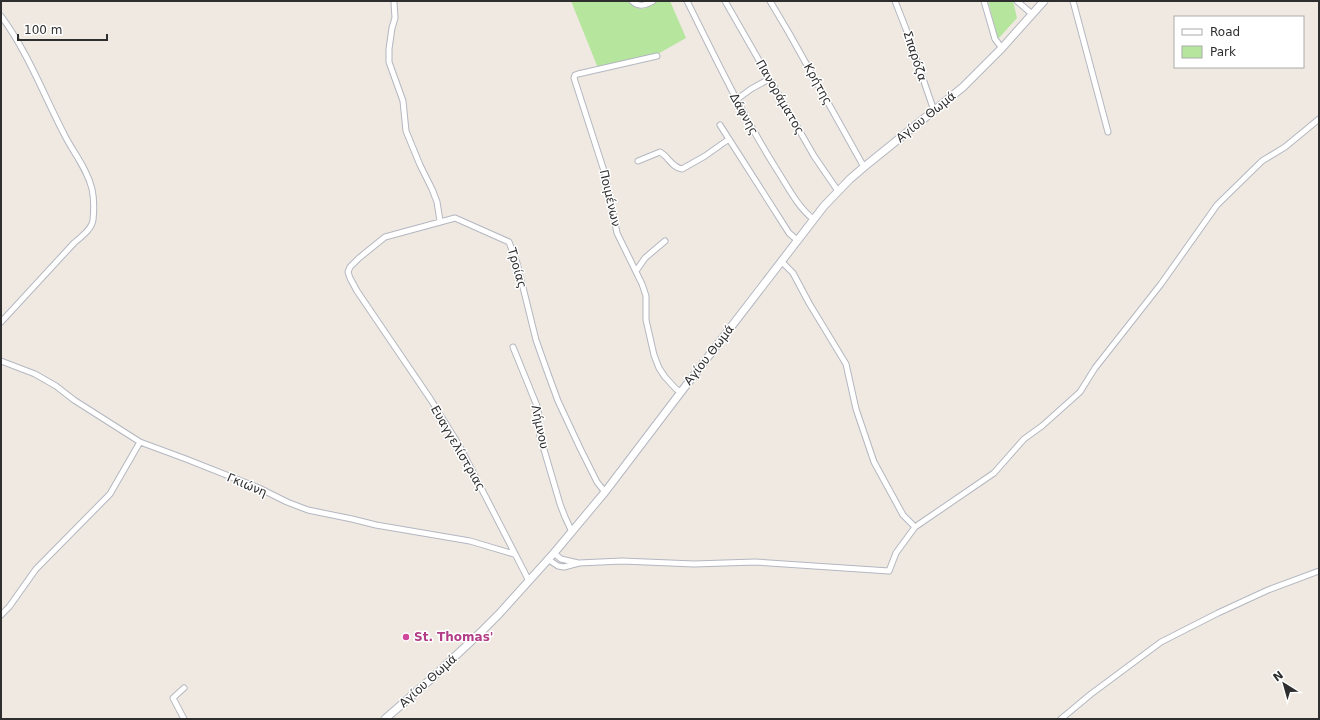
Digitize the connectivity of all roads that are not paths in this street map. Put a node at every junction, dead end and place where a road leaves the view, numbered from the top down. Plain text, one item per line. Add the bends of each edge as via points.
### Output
1 (632, 1) edge
2 (653, 1) edge
3 (687, 1) edge
4 (725, 1) edge
5 (770, 1) edge
6 (895, 1) edge
7 (984, 1) edge
8 (1017, 1) edge
9 (1044, 1) edge
10 (1073, 1) edge
11 (394, 3) dead end
12 (1032, 14) junction
13 (1, 16) edge
14 (1002, 48) junction
15 (657, 56) dead end
16 (769, 79) junction
17 (736, 100) junction
18 (935, 110) junction
19 (1319, 119) edge
20 (720, 125) dead end
21 (1108, 132) dead end
22 (729, 139) junction
23 (638, 161) dead end
24 (864, 167) junction
25 (838, 191) junction
26 (813, 219) junction
27 (440, 221) junction
28 (797, 240) junction
29 (665, 241) dead end
30 (781, 261) junction
31 (636, 271) junction
32 (376, 320) joint
33 (1, 322) edge
34 (513, 347) dead end
35 (1, 361) edge
36 (681, 392) junction
37 (140, 442) junction
38 (605, 492) junction
39 (916, 527) junction
40 (572, 532) junction
41 (514, 554) junction
42 (554, 554) junction
43 (549, 560) junction
44 (579, 563) junction
45 (1319, 571) edge
46 (529, 581) junction
47 (1, 615) edge
48 (184, 688) dead end
49 (184, 719) edge
50 (385, 719) edge
51 (1061, 719) edge

1 - 2 street via 642,6
3 - 17 street, Δάφνης
4 - 16 street, Πανοράματος
5 - 24 street, Κρήτης
6 - 18 street, Σπαρόζα
7 - 14 street via 994,39
8 - 12 street
9 - 12 main road, Αγίου Θωμά
10 - 21 street
11 - 27 street via 395,18 389,62 403,101 406,131 437,202
12 - 14 main road, Αγίου Θωμά
13 - 33 street via 18,43 88,177 93,207 93,222 87,231
14 - 18 main road, Αγίου Θωμά
15 - 31 street, Ποιμένων via 578,74 574,78 605,174 617,233
16 - 17 street
16 - 25 street, Πανοράματος via 814,156
17 - 26 street, Δάφνης via 800,207
18 - 24 main road, Αγίου Θωμά
19 - 39 street via 1285,147 1262,161 1217,205 1161,284 1095,368 1080,392 1024,439 994,473
20 - 22 street
22 - 23 street via 682,168 674,167 660,152
22 - 28 street via 789,233
24 - 25 main road, Αγίου Θωμά
25 - 26 main road, Αγίου Θωμά
26 - 28 main road, Αγίου Θωμά
27 - 32 street, Τροίας via 385,237 350,267 350,278
27 - 38 street, Τροίας via 455,218 509,242 517,263 536,340 558,401 597,482
28 - 30 main road, Αγίου Θωμά
29 - 31 street via 645,258
30 - 36 main road, Αγίου Θωμά
30 - 39 street via 793,272 846,364 856,409 874,462 904,515
31 - 36 street, Ποιμένων via 646,296 646,320 654,355 665,377
32 - 41 street, Ευαγγελίστριας via 459,445
34 - 40 street, Λήμνου via 539,412 540,436 560,504
35 - 37 street, Γκιώνη via 35,374 56,386
36 - 38 main road, Αγίου Θωμά
37 - 41 street, Γκιώνη via 259,488 308,510 376,525 462,539
37 - 47 street via 110,494 36,569
38 - 40 main road, Αγίου Θωμά
39 - 44 street via 896,553 889,571 755,562
40 - 42 main road, Αγίου Θωμά
41 - 46 street, Ευαγγελίστριας
42 - 43 main road, Αγίου Θωμά
42 - 44 street via 561,559
43 - 44 street via 564,567
43 - 46 main road, Αγίου Θωμά
45 - 51 street via 1268,590 1161,642
46 - 50 main road, Αγίου Θωμά via 448,663
48 - 49 street via 173,698

